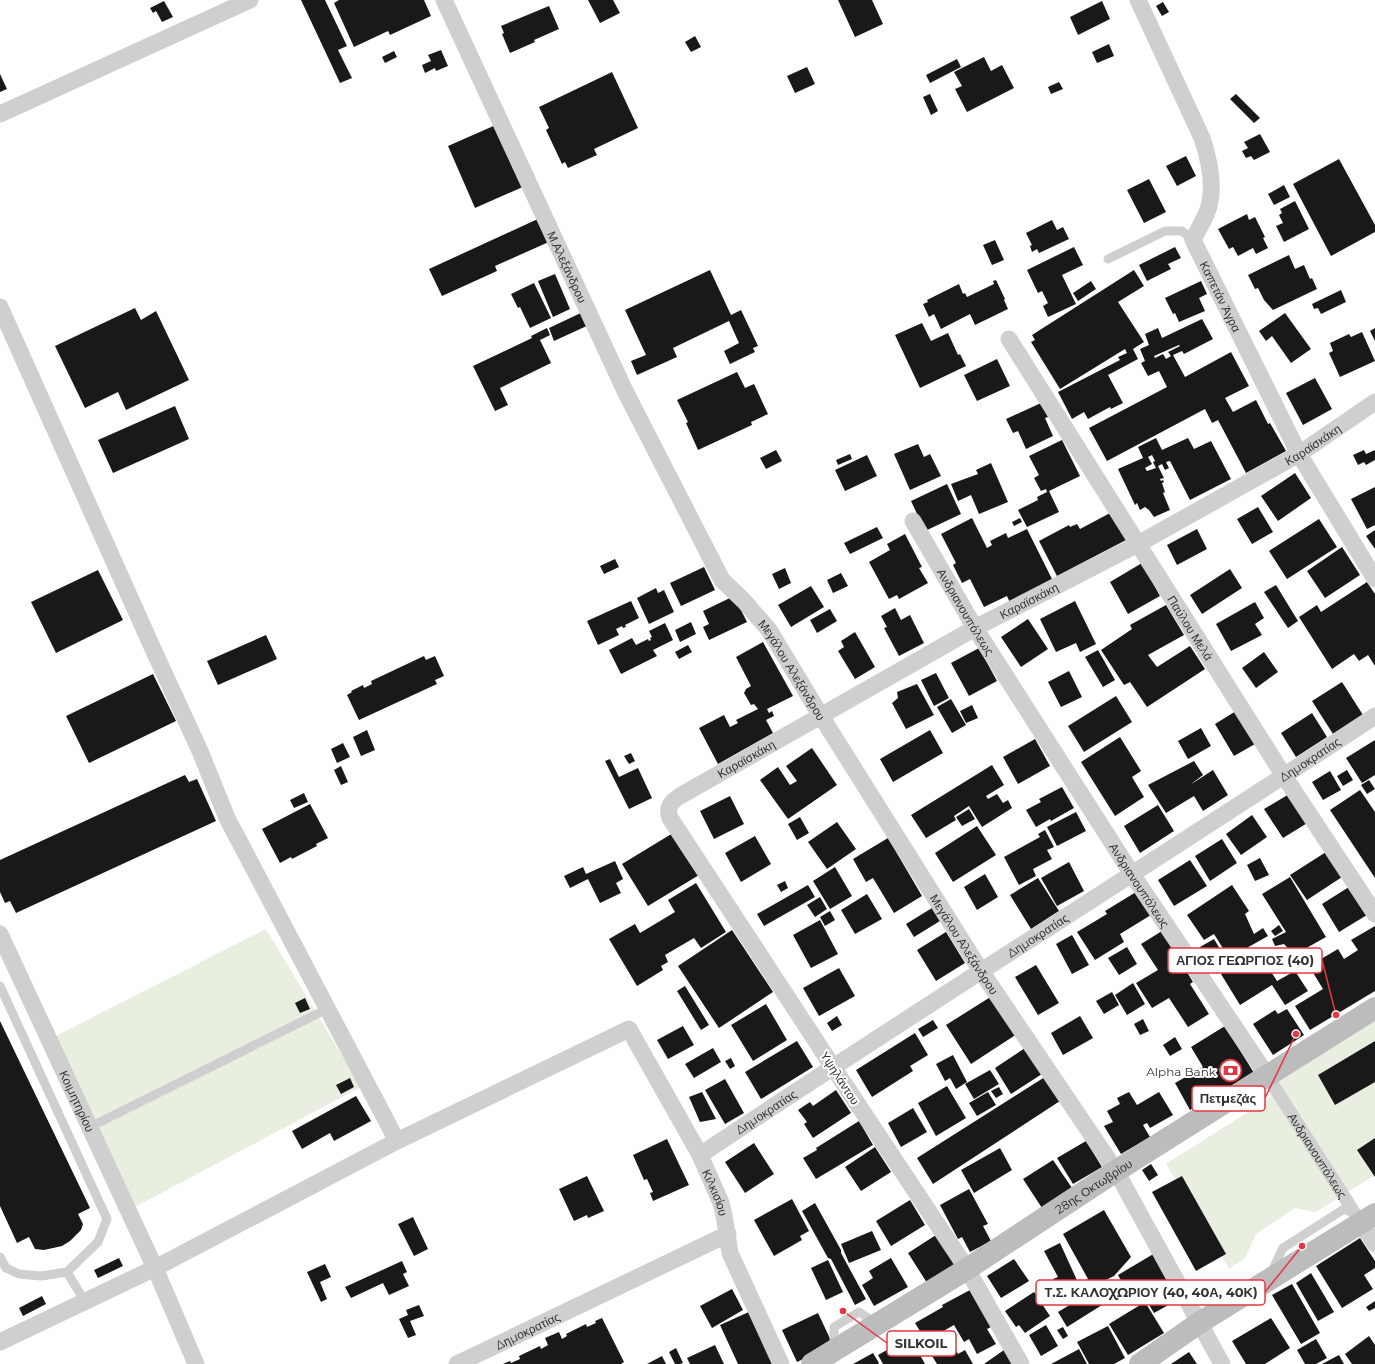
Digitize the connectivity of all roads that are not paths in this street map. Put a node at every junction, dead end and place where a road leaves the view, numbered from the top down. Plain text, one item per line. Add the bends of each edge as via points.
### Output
1 (250, 0) edge
2 (444, 0) edge
3 (1138, 0) edge
4 (0, 114) edge
5 (1193, 240) junction
6 (1108, 259) dead end
7 (0, 307) edge
8 (1009, 339) dead end
9 (1375, 402) edge
10 (1299, 454) junction
11 (913, 521) dead end
12 (697, 532) joint
13 (1138, 544) junction
14 (1375, 579) edge
15 (975, 628) junction
16 (821, 716) junction
17 (1375, 716) edge
18 (1284, 776) junction
19 (680, 796) joint
20 (1132, 874) junction
21 (1375, 914) edge
22 (0, 934) edge
23 (981, 971) junction
24 (0, 986) edge
25 (327, 1008) junction
26 (1375, 1008) edge
27 (833, 1067) junction
28 (1268, 1076) junction
29 (90, 1127) junction
30 (397, 1141) junction
31 (700, 1155) junction
32 (1116, 1171) junction
33 (1365, 1218) edge
34 (728, 1234) junction
35 (1375, 1244) edge
36 (0, 1257) edge
37 (155, 1268) junction
38 (967, 1269) junction
39 (67, 1272) junction
40 (85, 1302) junction
41 (868, 1318) dead end
42 (1199, 1323) junction
43 (834, 1339) dead end
44 (0, 1342) edge
45 (479, 1360) edge
46 (196, 1364) edge
47 (457, 1364) edge
48 (781, 1364) edge
49 (812, 1364) edge
50 (1021, 1364) edge
51 (1140, 1364) edge
52 (1222, 1364) edge

1 - 4 street
2 - 12 street, Μ.Αλεξάνδρου via 626,391
3 - 5 street via 1202,138 1208,157 1211,185 1209,206
5 - 6 lane via 1182,231 1165,231
5 - 10 street, Καπετάν Άγρα
7 - 25 street via 200,751 227,818
8 - 13 street, Παύλου Μελά
9 - 10 street, Καραϊσκάκη
10 - 13 street, Καραϊσκάκη
10 - 14 street, Καπετάν Άγρα
11 - 15 street, Ανδριανουπόλεως
12 - 16 street, Μεγάλου Αλεξάνδρου via 722,580 769,630
13 - 15 street, Καραϊσκάκη
13 - 18 street, Παύλου Μελά
15 - 16 street, Καραϊσκάκη
15 - 20 street, Ανδριανουπόλεως
16 - 19 street, Καραϊσκάκη
16 - 23 street, Μεγάλου Αλεξάνδρου
17 - 18 street, Δημοκρατίας
18 - 20 street, Δημοκρατίας
18 - 21 street, Παύλου Μελά
19 - 27 street, Υψηλάντου via 668,807 670,818
20 - 23 street, Δημοκρατίας
20 - 28 street, Ανδριανουπόλεως
22 - 29 street, Κοιμητηρίου
23 - 27 street, Δημοκρατίας
23 - 32 street, Μεγάλου Αλεξάνδρου
24 - 39 lane via 107,1219 98,1242
25 - 29 lane
25 - 30 street
26 - 28 main road, 28ης Οκτωβρίου
27 - 31 street, Δημοκρατίας
27 - 38 street, Υψηλάντου
28 - 32 main road, 28ης Οκτωβρίου
28 - 33 street, Ανδριανουπόλεως
29 - 37 street, Κοιμητηρίου
30 - 31 street, Κιλκισίου via 630,1029
30 - 37 street
31 - 34 street, Κιλκισίου via 721,1203
32 - 38 main road, 28ης Οκτωβρίου
32 - 42 street, Μεγάλου Αλεξάνδρου
33 - 35 street, Ανδριανουπόλεως
33 - 42 main road
34 - 45 street, Δημοκρατίας
34 - 48 street, Κιλκισίου via 730,1253 736,1268
36 - 39 lane via 6,1268 19,1274 41,1276
37 - 40 street
37 - 46 street, Κοιμητηρίου
38 - 49 main road, 28ης Οκτωβρίου
38 - 50 street, Υψηλάντου
39 - 40 lane
40 - 44 street
41 - 43 lane via 859,1312 834,1328
42 - 51 main road
42 - 52 street, Μεγάλου Αλεξάνδρου
45 - 47 street, Δημοκρατίας

